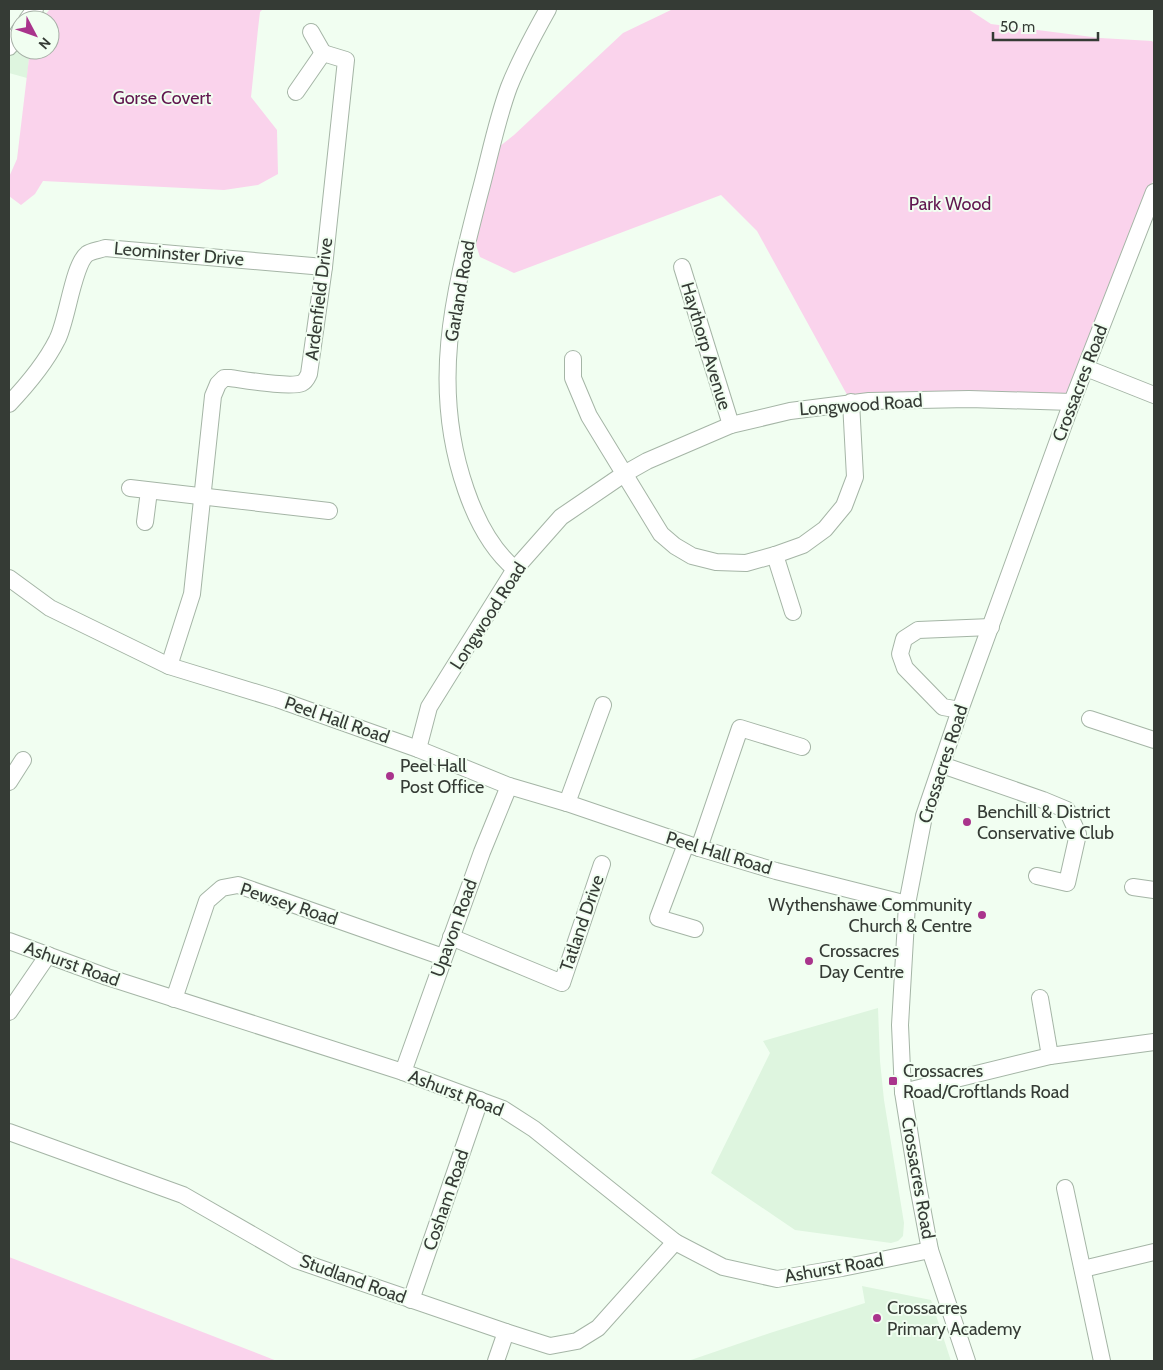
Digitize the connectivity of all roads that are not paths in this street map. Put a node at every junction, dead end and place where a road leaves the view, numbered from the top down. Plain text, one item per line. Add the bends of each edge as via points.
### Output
1 (548, 9) edge
2 (311, 32) dead end
3 (323, 53) junction
4 (296, 92) dead end
5 (1154, 192) edge
6 (324, 267) junction
7 (682, 267) dead end
8 (573, 359) dead end
9 (1086, 368) junction
10 (1154, 395) edge
11 (850, 402) junction
12 (1072, 402) junction
13 (9, 404) edge
14 (730, 425) junction
15 (624, 474) junction
16 (130, 488) dead end
17 (149, 491) junction
18 (201, 496) junction
19 (329, 511) dead end
20 (145, 522) dead end
21 (776, 555) junction
22 (515, 569) junction
23 (9, 578) edge
24 (793, 612) dead end
25 (991, 627) junction
26 (169, 666) junction
27 (603, 705) dead end
28 (960, 710) junction
29 (1090, 719) dead end
30 (1154, 740) edge
31 (802, 747) dead end
32 (418, 749) junction
33 (23, 760) dead end
34 (942, 765) junction
35 (9, 782) edge
36 (509, 786) junction
37 (567, 803) junction
38 (692, 846) junction
39 (602, 864) dead end
40 (1037, 876) dead end
41 (1133, 887) dead end
42 (1154, 890) edge
43 (907, 904) junction
44 (695, 929) dead end
45 (451, 936) junction
46 (9, 941) edge
47 (48, 955) junction
48 (443, 957) junction
49 (1040, 998) dead end
50 (174, 1000) junction
51 (9, 1012) edge
52 (1154, 1042) edge
53 (1050, 1056) junction
54 (403, 1072) junction
55 (903, 1092) junction
56 (480, 1100) junction
57 (9, 1132) edge
58 (1065, 1188) dead end
59 (675, 1242) junction
60 (930, 1250) junction
61 (1154, 1252) edge
62 (1083, 1269) junction
63 (411, 1300) junction
64 (506, 1332) junction
65 (496, 1361) edge
66 (967, 1361) edge
67 (1102, 1361) edge

1 - 22 street, Garland Road via 509,87 494,138 451,319 446,389 457,466 471,504 487,536 504,560
2 - 3 street
3 - 4 street
3 - 6 street, Ardenfield Drive via 346,60
5 - 9 street, Crossacres Road
6 - 13 street, Leominster Drive via 105,248 87,254 78,265 58,339 28,384
6 - 18 street, Ardenfield Drive via 311,365 305,381 290,385 224,378 218,384 213,396
7 - 14 street, Haythorp Avenue
8 - 15 street via 572,378 589,416
9 - 10 street
9 - 12 street, Crossacres Road
11 - 12 street, Longwood Road via 968,399
11 - 14 street, Longwood Road via 790,410
11 - 21 street via 855,477 844,506 825,529 803,545
12 - 25 street, Crossacres Road
14 - 15 street, Longwood Road via 674,448
15 - 21 street via 661,534 692,556 730,563
15 - 22 street, Longwood Road via 561,517
16 - 17 street
17 - 18 street
17 - 20 street
18 - 19 street
18 - 26 street, Ardenfield Drive via 192,594
21 - 24 street
22 - 32 street, Longwood Road via 429,707
23 - 26 street, Peel Hall Road via 50,608
25 - 28 street, Crossacres Road
25 - 28 street via 918,630 904,639 900,654 906,668 943,707
26 - 32 street, Peel Hall Road via 277,699
27 - 37 street
28 - 34 street, Crossacres Road
29 - 30 street
31 - 38 street via 740,728
32 - 36 street, Peel Hall Road
33 - 35 street
34 - 40 street via 1067,810 1078,834 1067,883
34 - 43 street, Crossacres Road via 922,825
36 - 37 street, Peel Hall Road
36 - 45 street, Upavon Road
37 - 38 street, Peel Hall Road
38 - 43 street, Peel Hall Road
38 - 44 street via 658,918
39 - 45 street, Tatland Drive via 562,983
41 - 42 street
43 - 55 street, Crossacres Road via 900,1025
45 - 48 street, Upavon Road
46 - 47 street, Ashurst Road
47 - 50 street, Ashurst Road
47 - 51 street
48 - 50 street, Pewsey Road via 238,885 222,888 208,901
48 - 54 street, Upavon Road
49 - 53 street
50 - 54 street, Ashurst Road
52 - 53 street
53 - 55 street
54 - 56 street, Ashurst Road
55 - 60 street, Crossacres Road
56 - 59 street, Ashurst Road via 503,1109 534,1128
56 - 63 street, Cosham Road
57 - 63 street, Studland Road via 183,1195 296,1260
58 - 62 street
59 - 60 street, Ashurst Road via 723,1267 777,1279
59 - 64 street, Studland Road via 598,1328 577,1341 550,1346
60 - 66 street, Crossacres Road
61 - 62 street
62 - 67 street
63 - 64 street, Studland Road
64 - 65 street

